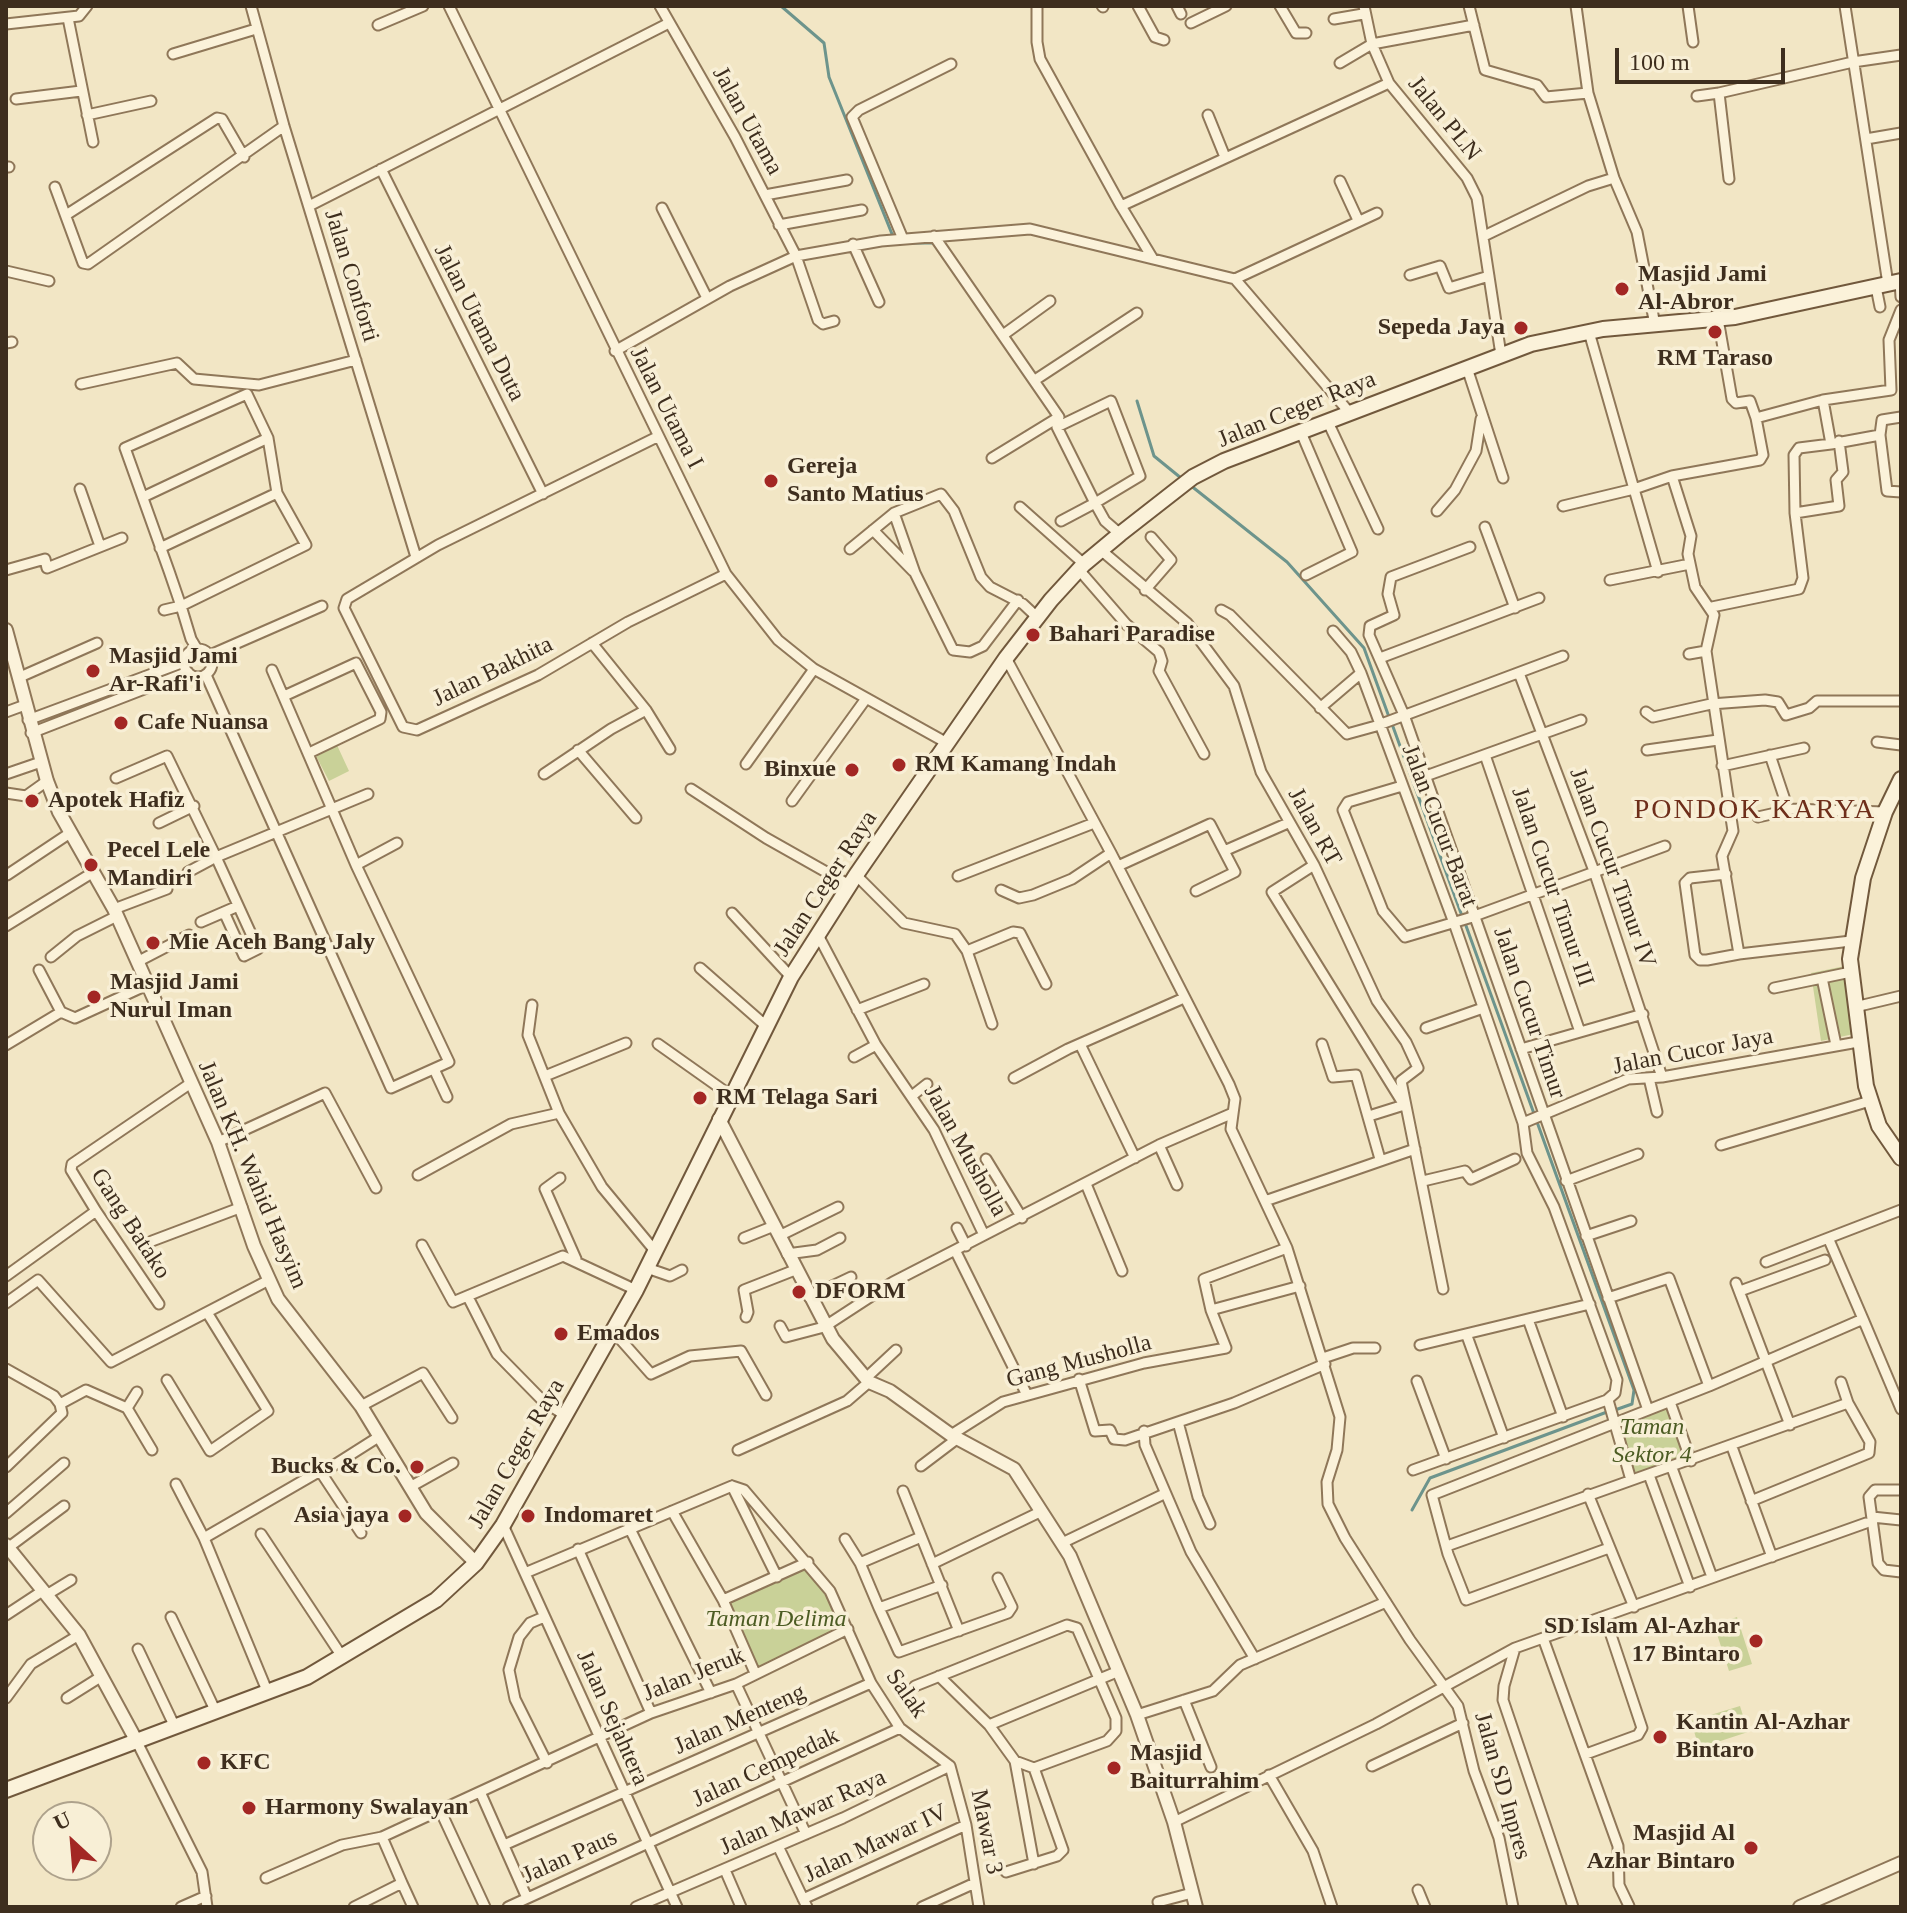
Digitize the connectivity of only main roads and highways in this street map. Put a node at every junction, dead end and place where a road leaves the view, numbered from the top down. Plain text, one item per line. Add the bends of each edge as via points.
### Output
1 (1891, 284) edge
2 (1899, 789) edge
3 (1901, 1158) edge
4 (6, 1790) edge

1 - 4 main road, Jalan Ceger Raya via 1718,319 1552,338 1300,430 1193,477 1120,534 1051,600 1006,658 791,977 636,1290 503,1525 476,1563 436,1600 343,1658 268,1693
2 - 3 main road via 1885,812 1863,878 1851,972 1870,1101 1879,1126

